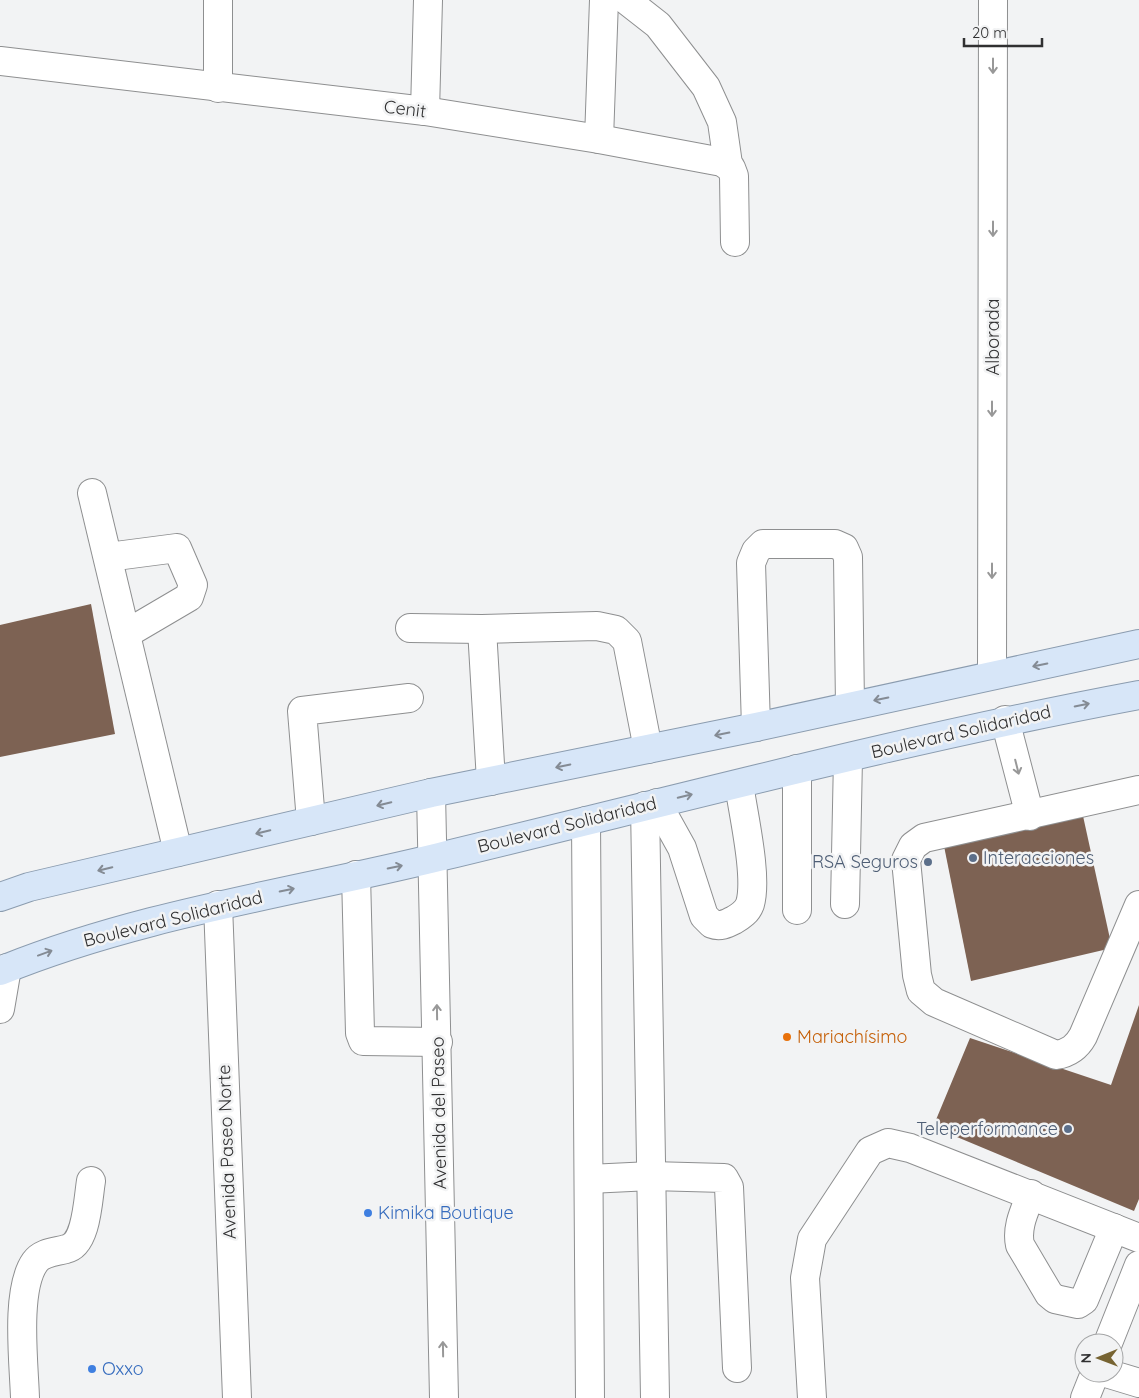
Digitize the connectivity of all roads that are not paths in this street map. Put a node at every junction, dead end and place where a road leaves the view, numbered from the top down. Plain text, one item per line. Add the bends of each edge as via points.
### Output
1 (218, 0) edge
2 (428, 0) edge
3 (604, 0) edge
4 (626, 0) edge
5 (994, 0) edge
6 (0, 61) edge
7 (218, 88) junction
8 (425, 111) junction
9 (599, 139) junction
10 (728, 164) junction
11 (735, 242) dead end
12 (92, 493) dead end
13 (108, 557) junction
14 (410, 628) dead end
15 (482, 629) junction
16 (126, 634) junction
17 (1139, 644) edge
18 (992, 675) junction
19 (1139, 695) edge
20 (410, 698) dead end
21 (850, 706) junction
22 (1005, 720) junction
23 (756, 727) junction
24 (648, 749) junction
25 (848, 758) junction
26 (797, 769) junction
27 (491, 781) junction
28 (739, 784) junction
29 (1139, 790) edge
30 (432, 793) junction
31 (652, 805) junction
32 (1030, 816) junction
33 (311, 821) junction
34 (586, 821) junction
35 (178, 852) junction
36 (434, 858) junction
37 (356, 875) junction
38 (0, 897) edge
39 (845, 904) dead end
40 (218, 905) junction
41 (1139, 905) edge
42 (796, 910) dead end
43 (3, 970) edge
44 (0, 1009) edge
45 (438, 1042) junction
46 (652, 1176) junction
47 (589, 1179) junction
48 (91, 1181) dead end
49 (1031, 1194) junction
50 (1114, 1228) junction
51 (1139, 1238) edge
52 (1139, 1265) edge
53 (1112, 1333) edge
54 (738, 1368) dead end
55 (1139, 1384) edge
56 (1096, 1387) edge
57 (25, 1398) edge
58 (237, 1398) edge
59 (444, 1398) edge
60 (590, 1398) edge
61 (655, 1398) edge
62 (812, 1398) edge

1 - 7 street
2 - 8 street
3 - 9 street
4 - 10 street via 658,25 706,87 722,122
5 -> 18 street, Alborada
6 - 7 street, Cenit
7 - 8 street, Cenit
8 - 9 street, Cenit
9 - 10 street, Cenit
10 - 11 street via 734,176
12 - 13 street
13 - 16 street
13 - 16 street via 177,548 193,585 189,597
14 - 15 street
15 - 24 street via 597,626 616,630 627,641
15 - 27 street
16 - 35 street
17 -> 18 main road
18 -> 21 main road
22 -> 19 main road, Boulevard Solidaridad
20 - 33 street via 302,711
21 - 23 main road
21 - 23 street via 848,557 844,548 835,544 763,544 751,563
22 - 25 main road, Boulevard Solidaridad
22 -> 32 street
23 -> 24 main road
24 -> 27 main road
25 - 26 main road, Boulevard Solidaridad
25 - 39 street
26 - 28 main road, Boulevard Solidaridad
26 - 42 street
27 - 30 main road
31 -> 28 main road, Boulevard Solidaridad
28 - 31 street via 749,852 751,894 742,916 724,925 712,924 704,916 682,848
29 - 32 street
30 -> 33 main road
30 - 36 street, Avenida del Paseo
31 - 34 main road, Boulevard Solidaridad
31 - 46 street
32 - 41 street via 924,838 913,846 906,860 917,975 921,990 934,1002 1056,1055 1065,1054 1083,1036
33 -> 35 main road
34 - 36 main road, Boulevard Solidaridad
34 - 47 street
35 -> 38 main road via 29,887
37 -> 36 main road, Boulevard Solidaridad
45 -> 36 street, Avenida del Paseo
40 -> 37 main road, Boulevard Solidaridad
37 - 45 street via 360,1033 363,1041
43 -> 40 main road, Boulevard Solidaridad via 47,952
40 - 58 street, Avenida Paseo Norte
43 - 44 street
59 -> 45 street, Avenida del Paseo
46 - 47 street
46 - 54 street via 715,1176 724,1178 729,1187
46 - 61 street
47 - 60 street
48 - 57 street via 82,1235 69,1249 49,1252 35,1261 28,1280 22,1302
49 - 50 street
49 - 50 street via 1018,1237 1044,1286 1055,1299 1078,1304 1084,1300
49 - 62 street via 910,1148 888,1144 870,1151 812,1239 807,1257 805,1278
50 - 51 street
52 - 53 street
55 - 56 street

